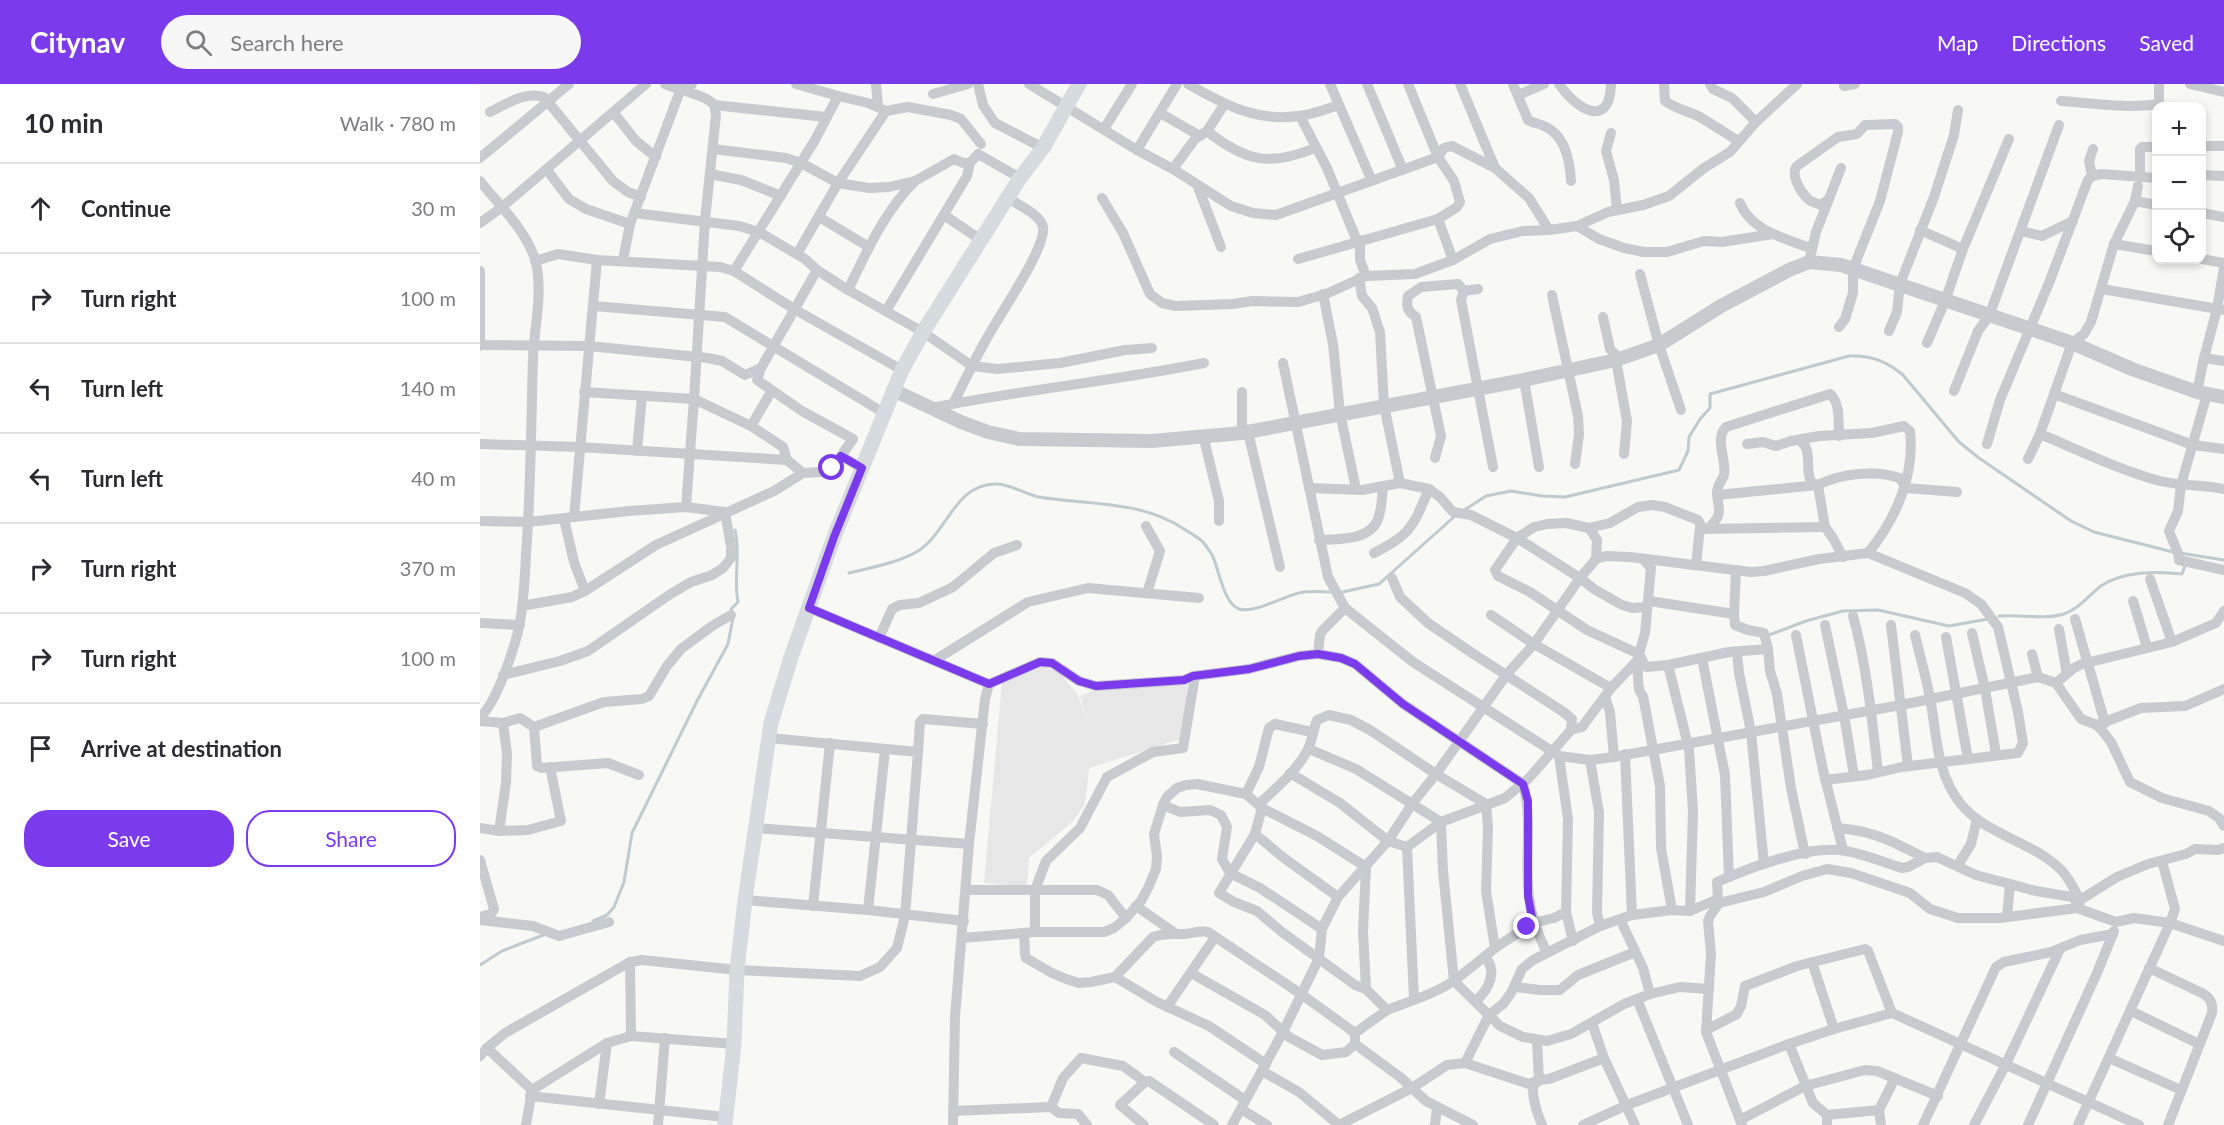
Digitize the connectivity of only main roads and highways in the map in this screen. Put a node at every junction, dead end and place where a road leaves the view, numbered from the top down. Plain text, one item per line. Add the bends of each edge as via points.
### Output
1 (1079, 84) edge
2 (725, 1121) edge

1 - 2 main road via 1043,148 1020,178 902,370 834,537 783,681 773,712 745,900

